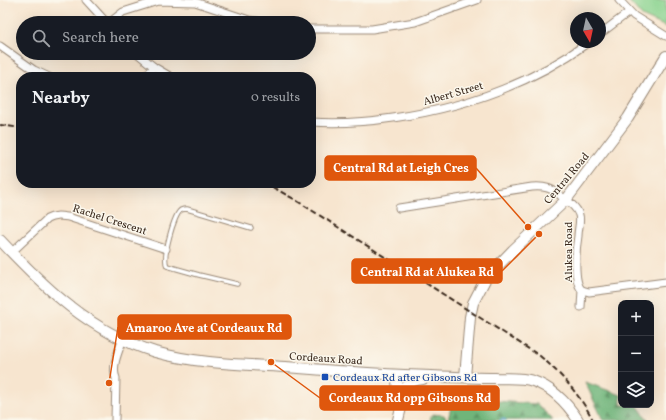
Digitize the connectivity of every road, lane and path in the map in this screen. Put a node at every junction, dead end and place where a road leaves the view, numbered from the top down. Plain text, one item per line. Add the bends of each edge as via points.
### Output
1 (86, 0) edge
2 (477, 0) edge
3 (619, 0) edge
4 (629, 12) junction
5 (101, 16) edge
6 (118, 16) edge
7 (237, 16) edge
8 (316, 29) edge
9 (606, 29) edge
10 (666, 36) edge
11 (0, 46) edge
12 (580, 48) edge
13 (666, 56) edge
14 (16, 57) edge
15 (20, 60) edge
16 (146, 60) edge
17 (154, 66) junction
18 (38, 72) edge
19 (149, 72) edge
20 (163, 72) edge
21 (316, 122) edge
22 (566, 200) junction
23 (399, 208) dead end
24 (251, 228) dead end
25 (0, 240) edge
26 (166, 249) junction
27 (12, 252) junction
28 (666, 282) edge
29 (237, 284) dead end
30 (582, 290) junction
31 (582, 307) dead end
32 (125, 341) junction
33 (397, 375) junction
34 (444, 377) junction
35 (465, 377) junction
36 (399, 417) edge
37 (115, 420) edge
38 (578, 420) edge

1 - 5 street
2 - 8 street via 415,22 372,29
3 - 4 street
4 - 9 street
4 - 10 street
6 - 7 street via 158,1 195,2
11 - 14 street
12 - 21 street, Albert Street via 512,86 461,104 368,122
13 - 22 main road, Central Road via 628,118
15 - 18 street
16 - 17 street
17 - 19 street
17 - 20 street
22 - 23 street, Alukea Road via 543,186
22 - 30 street, Alukea Road via 580,216 577,274 579,288
22 - 35 main road, Central Road via 486,278 481,286 470,317
24 - 26 lane via 183,209 177,216
25 - 27 main road, Cordeaux Road
26 - 27 street, Rachel Crescent via 68,217 52,216
26 - 29 lane via 167,266
27 - 32 main road, Cordeaux Road via 71,308
28 - 30 street via 589,292
30 - 31 street, Alukea Road
32 - 33 main road, Cordeaux Road via 156,352 203,362
32 - 37 street via 116,378
33 - 34 main road, Cordeaux Road
33 - 36 main road
34 - 35 main road, Cordeaux Road
34 - 36 main road via 410,382 404,393
35 - 38 main road, Cordeaux Road via 531,381 560,397

